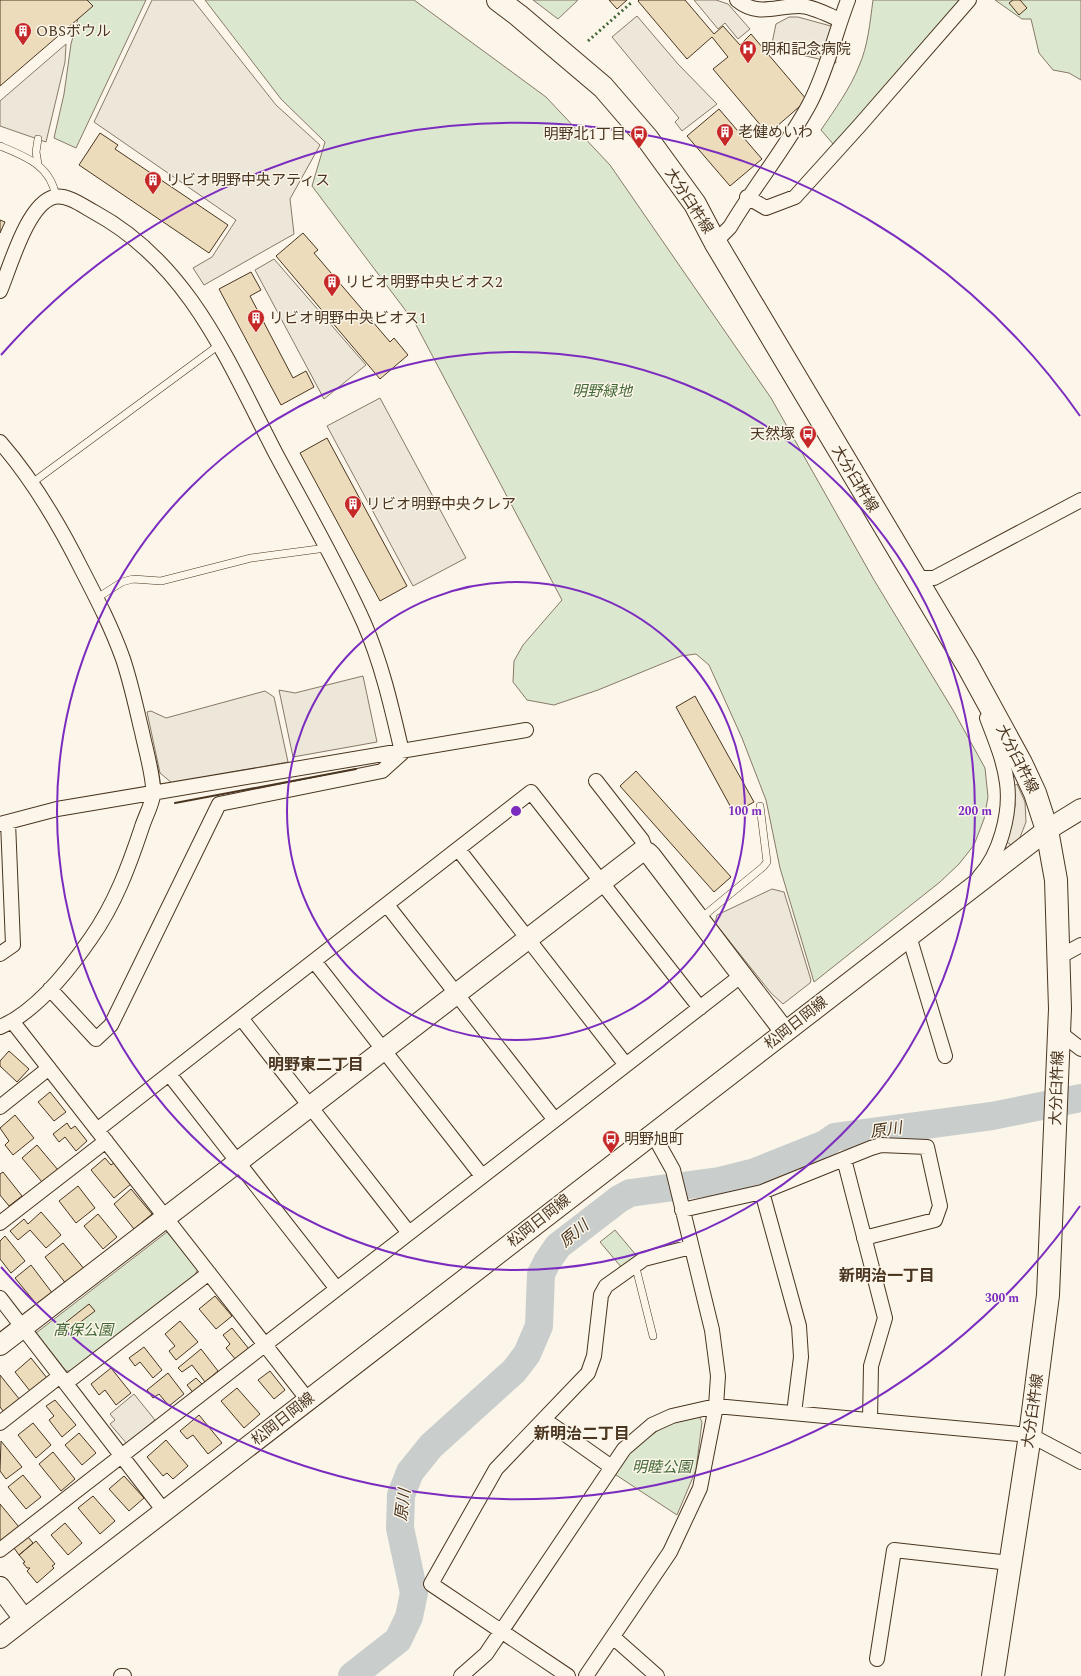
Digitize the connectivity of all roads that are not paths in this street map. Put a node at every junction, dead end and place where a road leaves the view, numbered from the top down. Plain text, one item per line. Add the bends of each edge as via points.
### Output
1 (498, 0) edge
2 (737, 0) edge
3 (848, 0) edge
4 (970, 0) edge
5 (840, 20) junction
6 (38, 139) dead end
7 (0, 146) edge
8 (38, 164) junction
9 (56, 197) junction
10 (747, 197) junction
11 (715, 242) junction
12 (0, 291) edge
13 (219, 346) junction
14 (0, 442) edge
15 (32, 482) junction
16 (1081, 500) edge
17 (326, 548) junction
18 (914, 578) junction
19 (97, 598) junction
20 (968, 666) junction
21 (526, 730) dead end
22 (402, 752) junction
23 (596, 781) dead end
24 (153, 795) junction
25 (760, 806) dead end
26 (1081, 808) edge
27 (4, 823) edge
28 (1047, 830) junction
29 (458, 849) junction
30 (646, 851) junction
31 (601, 881) junction
32 (962, 895) junction
33 (387, 904) junction
34 (699, 919) junction
35 (909, 936) junction
36 (527, 938) junction
37 (1081, 945) edge
38 (0, 954) edge
39 (1059, 957) junction
40 (314, 961) junction
41 (742, 975) junction
42 (50, 989) junction
43 (456, 993) junction
44 (700, 1008) junction
45 (241, 1018) junction
46 (6, 1024) edge
47 (785, 1032) junction
48 (1059, 1032) junction
49 (383, 1049) junction
50 (1081, 1049) edge
51 (945, 1056) dead end
52 (626, 1065) junction
53 (49, 1068) junction
54 (168, 1074) junction
55 (310, 1106) junction
56 (0, 1107) edge
57 (555, 1120) junction
58 (653, 1134) junction
59 (102, 1136) junction
60 (844, 1158) junction
61 (237, 1162) junction
62 (482, 1176) junction
63 (762, 1192) junction
64 (681, 1208) junction
65 (166, 1217) junction
66 (0, 1223) edge
67 (409, 1233) junction
68 (864, 1238) junction
69 (691, 1247) junction
70 (635, 1264) junction
71 (209, 1273) junction
72 (337, 1289) junction
73 (0, 1298) edge
74 (23, 1327) junction
75 (653, 1336) dead end
76 (0, 1345) edge
77 (265, 1345) junction
78 (63, 1380) junction
79 (308, 1400) junction
80 (716, 1406) junction
81 (794, 1413) junction
82 (545, 1420) junction
83 (870, 1420) junction
84 (0, 1423) edge
85 (1030, 1435) junction
86 (122, 1456) junction
87 (1081, 1462) edge
88 (610, 1466) junction
89 (164, 1511) junction
90 (0, 1550) edge
91 (1010, 1563) junction
92 (0, 1587) edge
93 (24, 1619) junction
94 (501, 1632) junction
95 (613, 1637) junction
96 (0, 1638) edge
97 (877, 1659) dead end
98 (995, 1673) edge
99 (461, 1676) edge
100 (568, 1676) edge
101 (586, 1676) edge
102 (657, 1676) edge

1 - 11 main road, 大分臼杵線 via 604,87 647,138 690,198
2 - 5 street via 751,9 801,6
3 - 5 street
4 - 10 street via 795,197 766,208
5 - 10 street via 834,46 810,103
6 - 8 lane
7 - 8 lane
8 - 9 lane via 47,172
9 - 12 street via 42,204 32,217
9 - 13 street via 62,197 98,214 148,249 191,298
10 - 11 street via 730,226
11 - 18 main road, 大分臼杵線
13 - 15 lane
13 - 17 street
14 - 15 street
15 - 19 street via 60,527
16 - 18 street via 934,578
17 - 19 lane via 251,558 161,581 133,578
17 - 22 street via 364,624 381,671
18 - 20 main road, 大分臼杵線
19 - 24 street via 112,630 131,684 149,763
20 - 28 main road, 大分臼杵線 via 1021,763 1035,793
20 - 32 street via 1003,764 1007,783 1007,804 996,850 984,872
21 - 22 street
22 - 24 street
22 - 42 street via 382,771 219,804 111,1025 96,1039
23 - 30 street via 642,840
24 - 27 street via 57,810
24 - 42 street via 128,868 102,922
25 - 34 lane via 767,862
26 - 28 main road, 松岡日岡線
27 - 38 street via 13,945
28 - 32 main road, 松岡日岡線
28 - 39 main road, 大分臼杵線 via 1056,880
29 - 31 street via 531,792
29 - 33 street
29 - 36 street
30 - 31 main road via 638,852
30 - 34 main road
31 - 36 main road
31 - 44 street
32 - 35 main road, 松岡日岡線
33 - 40 street
33 - 43 street
34 - 41 main road
35 - 47 main road, 松岡日岡線
35 - 51 street
36 - 43 main road
36 - 52 street
37 - 39 street
39 - 48 main road, 大分臼杵線
40 - 45 street
40 - 49 street
41 - 44 street
41 - 47 main road
42 - 46 street
43 - 49 main road
43 - 57 street
44 - 52 street
45 - 54 street
45 - 55 street
46 - 53 street
47 - 58 main road, 松岡日岡線
48 - 50 street
48 - 85 main road, 大分臼杵線 via 1048,1295
49 - 55 main road
49 - 62 street
52 - 57 street
53 - 56 street
53 - 59 street
54 - 59 street
54 - 61 street
55 - 61 main road
55 - 67 street
57 - 62 street
58 - 64 street via 673,1170
58 - 79 main road, 松岡日岡線
59 - 65 street
59 - 66 street
60 - 63 street
60 - 68 street
60 - 68 street via 881,1145 927,1147 940,1206 935,1220
61 - 65 main road
61 - 72 street
62 - 67 street
63 - 64 street
63 - 81 street via 798,1326 801,1357
64 - 69 street
65 - 71 street
65 - 74 main road
67 - 72 street
68 - 83 street via 885,1318 871,1366
69 - 70 street via 644,1259
69 - 80 street via 712,1330 718,1376
70 - 75 lane
70 - 82 street via 604,1288 591,1368 584,1380
71 - 77 street
71 - 78 street
72 - 77 street
73 - 74 street
74 - 76 main road
74 - 78 street
77 - 79 street
77 - 86 street
78 - 84 street
78 - 86 street
79 - 89 main road, 松岡日岡線
80 - 81 street
80 - 88 street via 672,1416 652,1425 624,1449
80 - 95 street via 700,1488 670,1552
81 - 83 street
82 - 88 street
82 - 94 street via 496,1469 431,1584
83 - 85 street
85 - 87 street
85 - 91 main road, 大分臼杵線
86 - 89 street
86 - 90 street
88 - 94 street
89 - 93 main road, 松岡日岡線
91 - 97 street via 894,1550
91 - 98 main road, 大分臼杵線
92 - 93 main road
93 - 96 main road, 松岡日岡線
94 - 99 street via 486,1654
94 - 100 street
95 - 101 street
95 - 102 street

